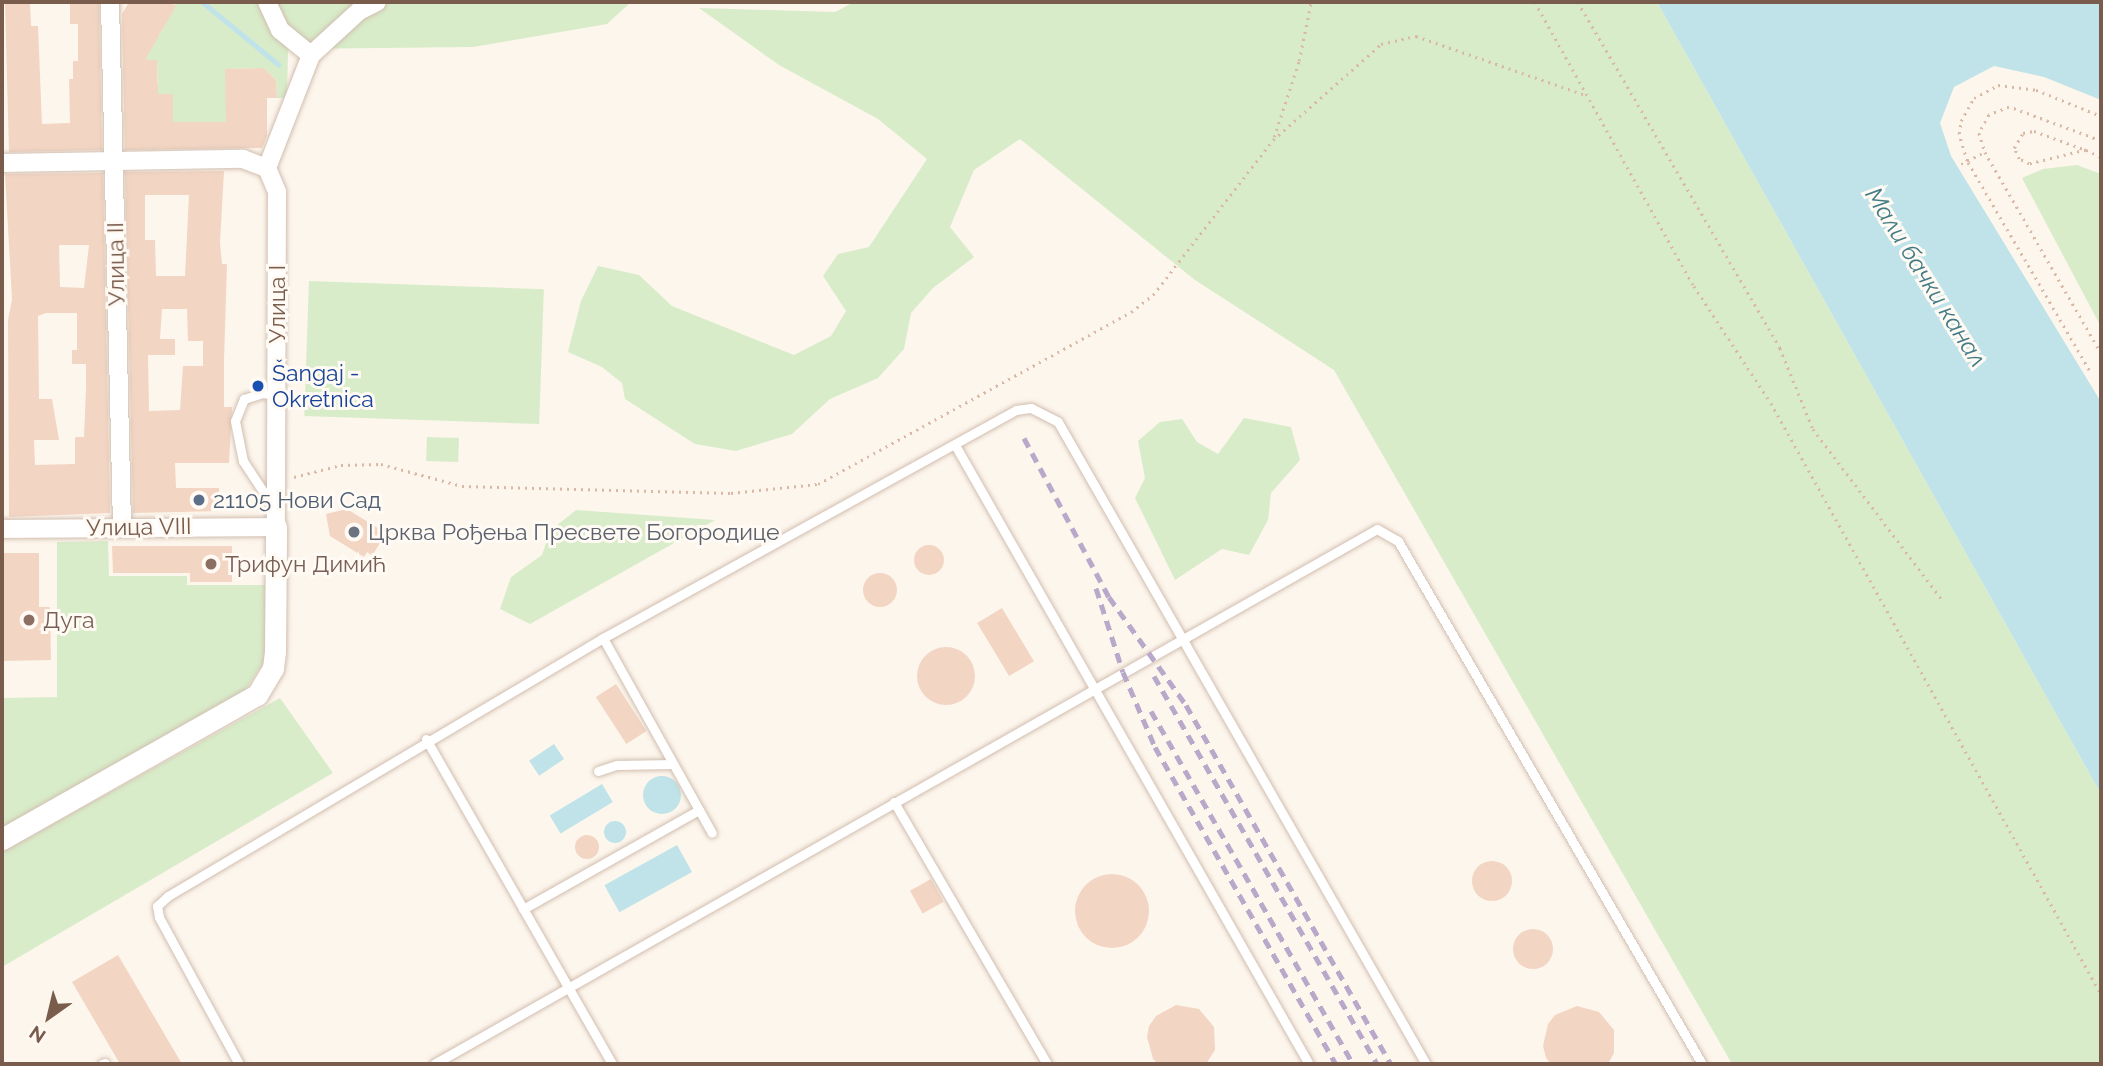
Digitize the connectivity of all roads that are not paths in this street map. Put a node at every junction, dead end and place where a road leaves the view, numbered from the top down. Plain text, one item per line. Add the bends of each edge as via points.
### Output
1 (110, 2) edge
2 (267, 2) edge
3 (377, 2) edge
4 (311, 55) junction
5 (114, 161) junction
6 (2, 163) edge
7 (267, 168) junction
8 (277, 396) junction
9 (955, 445) junction
10 (276, 519) junction
11 (122, 527) junction
12 (2, 529) edge
13 (603, 638) junction
14 (1182, 638) junction
15 (1094, 688) junction
16 (426, 739) junction
17 (673, 764) junction
18 (598, 771) dead end
19 (894, 802) junction
20 (699, 810) junction
21 (712, 833) dead end
22 (2, 839) edge
23 (523, 909) junction
24 (568, 988) junction
25 (239, 1064) edge
26 (433, 1064) edge
27 (612, 1064) edge
28 (1046, 1064) edge
29 (1309, 1064) edge
30 (1426, 1064) edge
31 (1702, 1064) edge

1 - 5 street, Улица II
2 - 4 street via 279,30
3 - 4 street via 350,18
4 - 7 street
5 - 6 street
5 - 7 street via 243,159
5 - 11 street, Улица II
7 - 8 street, Улица I via 277,192
8 - 10 street, Улица I
8 - 10 lane via 262,393 244,399 235,421 243,461
9 - 13 lane
9 - 14 lane via 1016,410 1046,412 1058,422
9 - 15 lane
10 - 11 street, Улица VIII
10 - 22 street via 274,660 257,695
11 - 12 street, Улица VIII
13 - 16 lane
13 - 17 lane
14 - 15 lane
14 - 30 lane
14 - 31 lane via 1368,532 1390,533
15 - 19 lane
15 - 29 lane
16 - 23 lane
16 - 25 lane via 157,906
17 - 18 lane via 617,765
17 - 20 lane
19 - 24 lane
19 - 28 lane
20 - 21 lane
20 - 23 lane
23 - 24 lane
24 - 26 lane
24 - 27 lane

